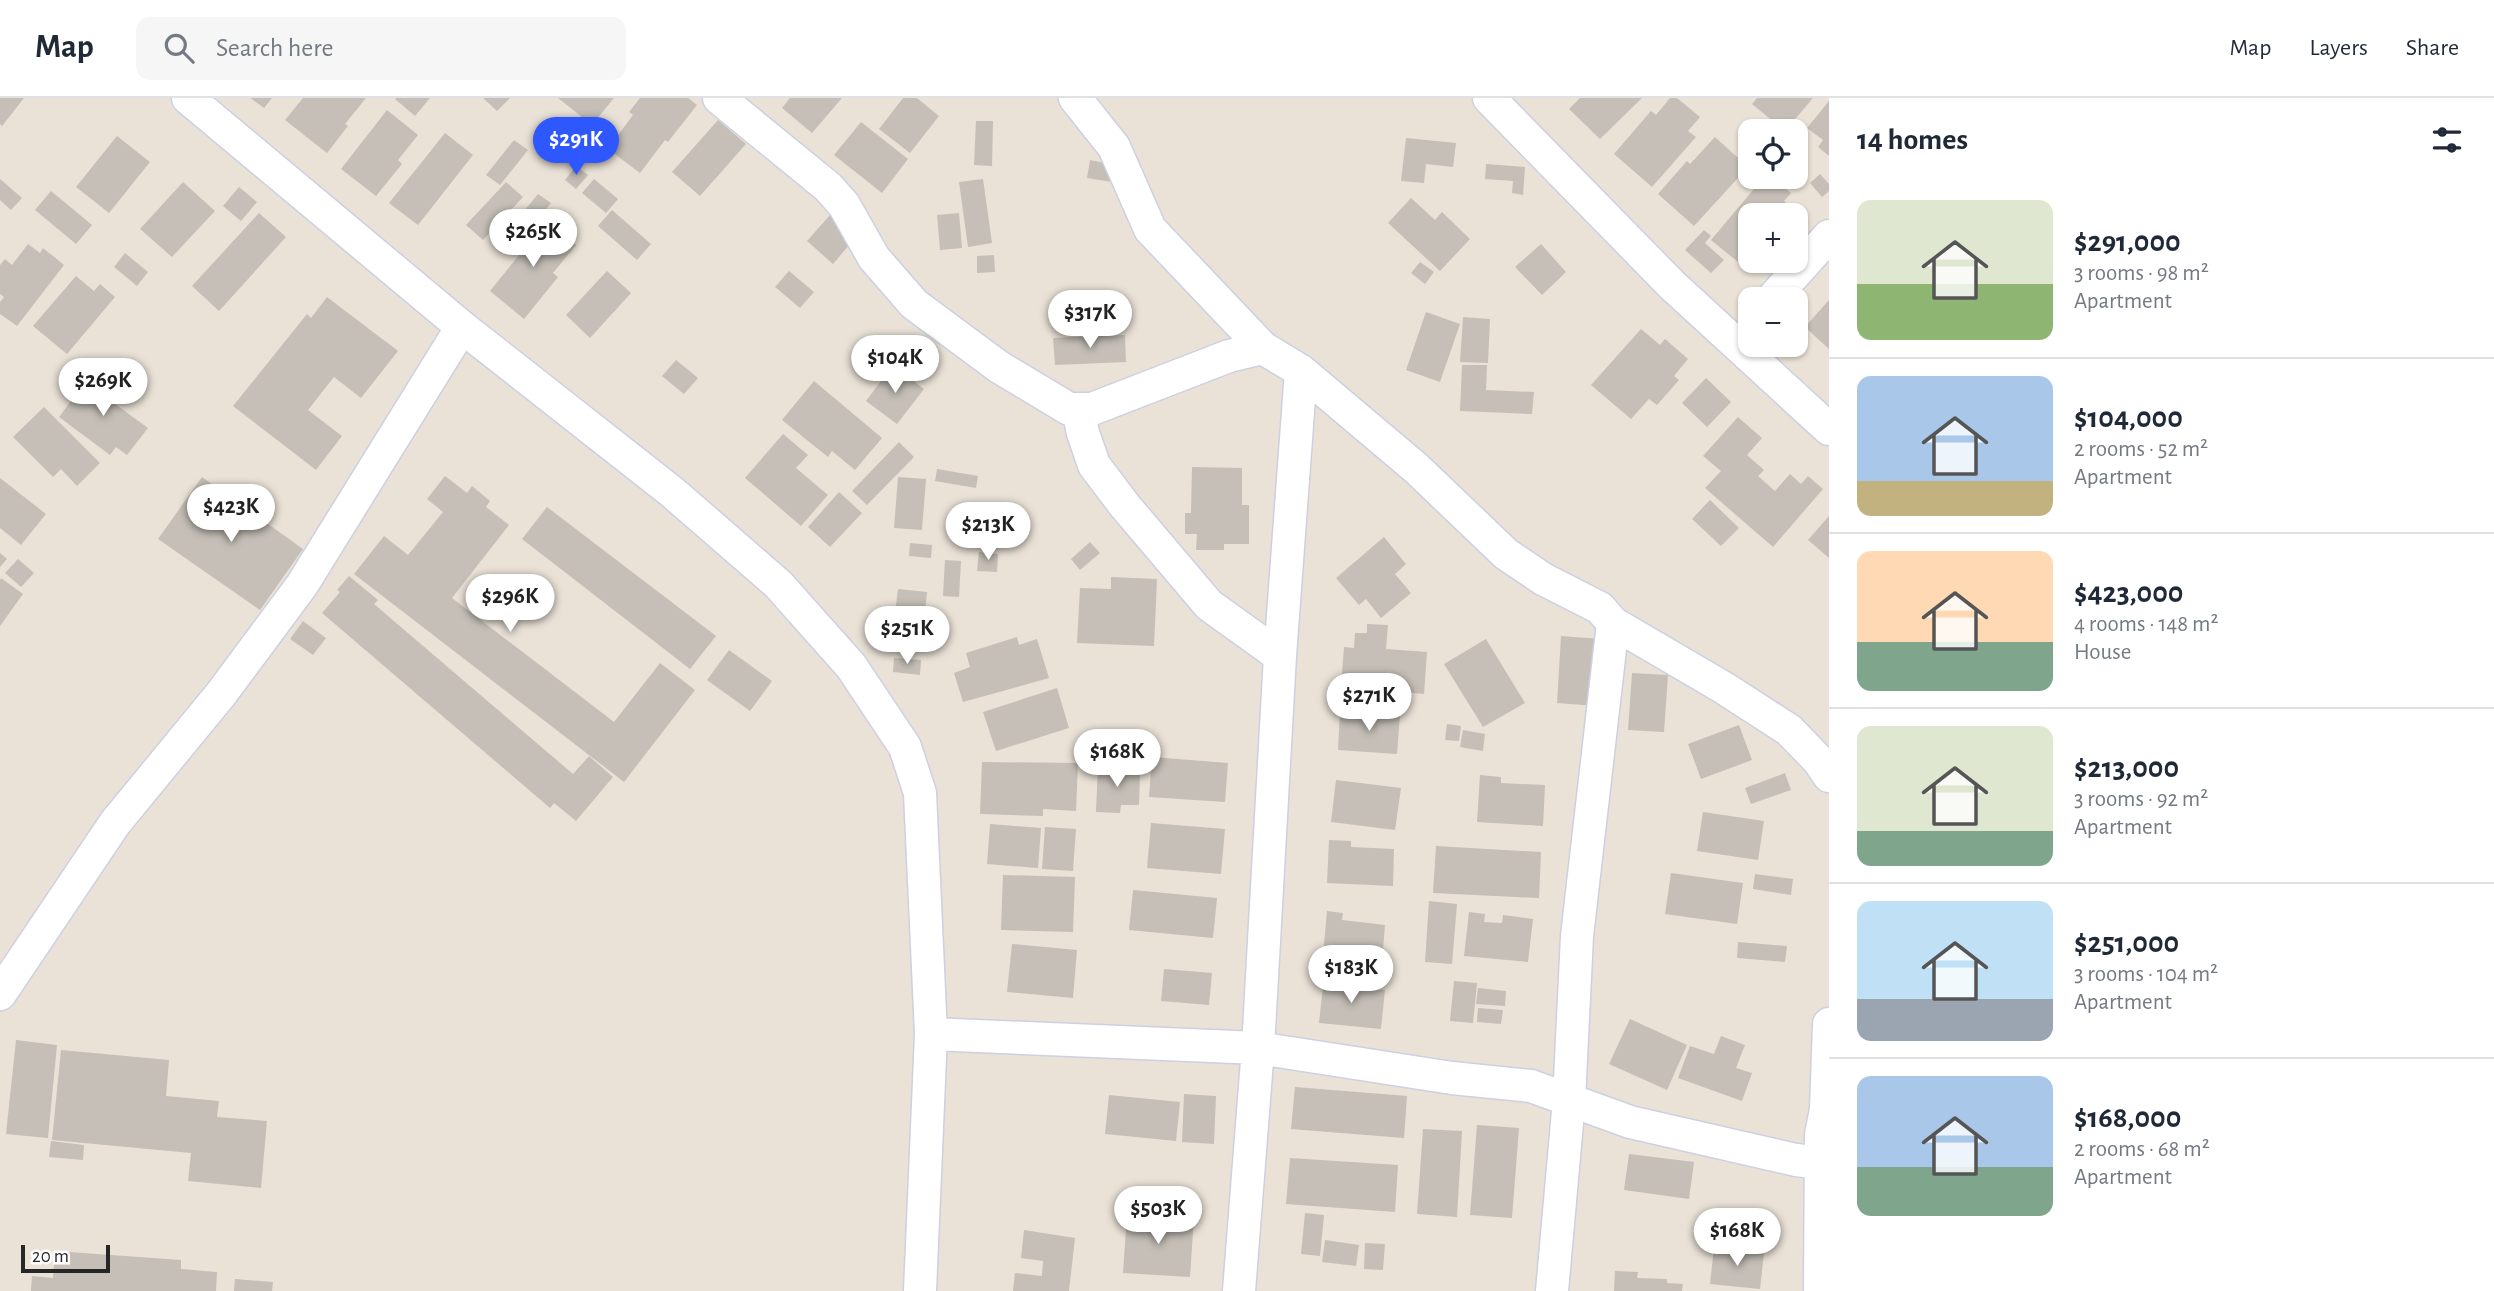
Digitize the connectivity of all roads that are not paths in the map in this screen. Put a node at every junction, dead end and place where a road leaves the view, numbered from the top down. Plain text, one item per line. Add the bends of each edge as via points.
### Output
1 (188, 98) edge
2 (719, 98) edge
3 (1075, 98) edge
4 (1489, 98) edge
5 (1829, 236) edge
6 (1783, 287) edge
7 (462, 327) junction
8 (1738, 329) edge
9 (1263, 348) junction
10 (1764, 357) edge
11 (1301, 372) junction
12 (1078, 409) junction
13 (1829, 429) edge
14 (1613, 623) junction
15 (1280, 656) junction
16 (1829, 775) edge
17 (0, 994) edge
18 (1829, 1024) edge
19 (931, 1034) junction
20 (1258, 1048) junction
21 (1569, 1100) junction
22 (1825, 1164) edge
23 (920, 1291) edge
24 (1239, 1291) edge
25 (1552, 1291) edge
26 (1820, 1291) edge

1 - 7 street
2 - 12 street via 828,187 844,205 874,258 914,304 999,368 1069,409
3 - 9 street via 1114,148 1150,229
4 - 8 street via 1672,285
5 - 6 street
7 - 17 street via 302,585 221,694 115,823
7 - 19 street via 672,492 768,576 859,677 905,747 920,793
9 - 11 street
9 - 12 street via 1229,356 1091,409
10 - 13 street
11 - 14 street via 1416,468 1506,554 1600,608
11 - 15 street
12 - 15 street via 1094,465 1125,506 1209,606
14 - 16 street via 1789,730
14 - 21 street via 1577,936
15 - 20 street
18 - 22 street via 1821,1135
19 - 20 street
19 - 23 street
20 - 21 street via 1531,1086
20 - 24 street
21 - 22 street via 1630,1122
21 - 25 street
22 - 26 street

